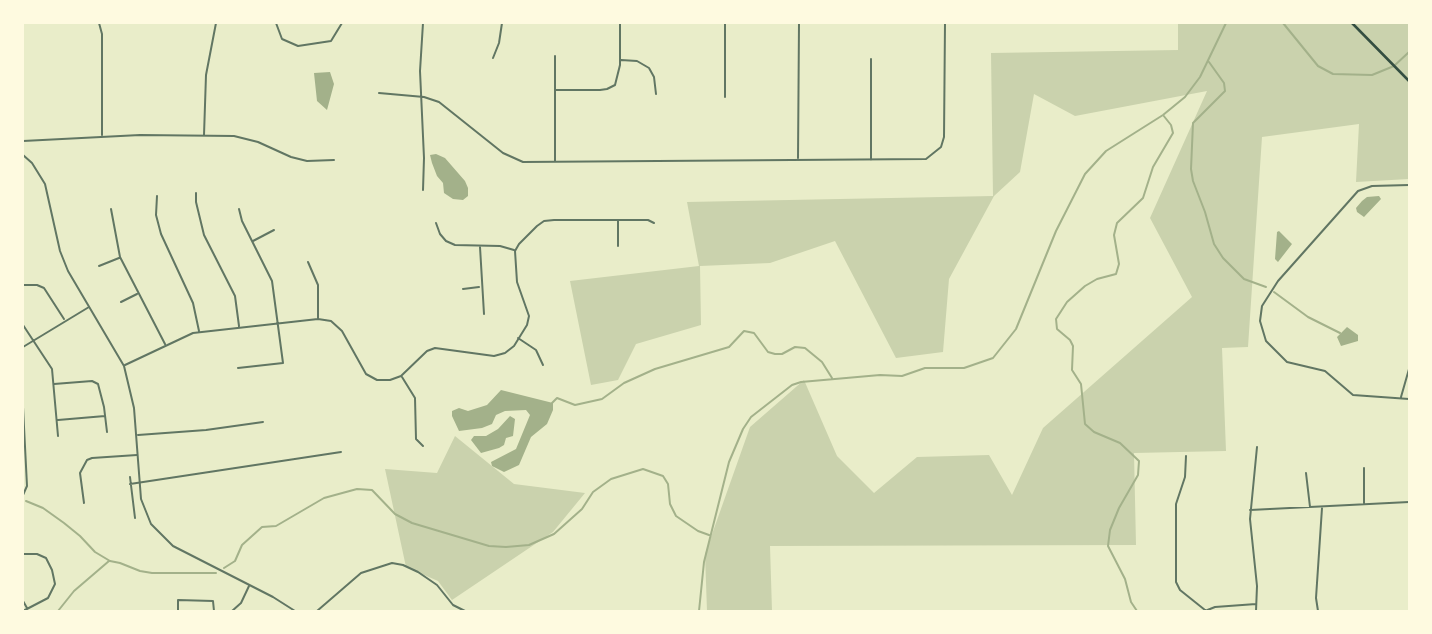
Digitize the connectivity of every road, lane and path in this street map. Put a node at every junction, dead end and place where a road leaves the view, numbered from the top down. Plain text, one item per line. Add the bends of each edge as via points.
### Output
1 (99, 23) edge
2 (216, 23) edge
3 (276, 23) edge
4 (342, 23) edge
5 (423, 23) edge
6 (502, 23) edge
7 (620, 23) edge
8 (725, 23) edge
9 (799, 23) edge
10 (945, 23) edge
11 (1352, 23) edge
12 (555, 57) dead end
13 (493, 58) dead end
14 (871, 59) dead end
15 (620, 60) junction
16 (1409, 80) edge
17 (555, 90) junction
18 (379, 93) dead end
19 (656, 94) dead end
20 (421, 97) junction
21 (725, 97) dead end
22 (102, 136) junction
23 (204, 136) junction
24 (23, 141) edge
25 (23, 155) edge
26 (798, 159) junction
27 (334, 160) dead end
28 (555, 161) junction
29 (871, 161) junction
30 (1409, 185) edge
31 (423, 190) dead end
32 (196, 193) dead end
33 (156, 195) dead end
34 (111, 209) dead end
35 (239, 209) dead end
36 (618, 220) junction
37 (436, 223) dead end
38 (654, 223) dead end
39 (274, 230) dead end
40 (253, 241) junction
41 (480, 246) junction
42 (618, 246) dead end
43 (516, 251) junction
44 (120, 257) junction
45 (308, 262) dead end
46 (99, 266) dead end
47 (23, 285) edge
48 (481, 286) junction
49 (463, 289) dead end
50 (138, 293) junction
51 (121, 302) dead end
52 (89, 306) junction
53 (484, 314) dead end
54 (318, 319) junction
55 (65, 320) junction
56 (279, 323) junction
57 (23, 325) edge
58 (239, 327) junction
59 (199, 332) junction
60 (518, 338) junction
61 (32, 339) junction
62 (166, 345) junction
63 (23, 347) edge
64 (1409, 364) edge
65 (543, 365) dead end
66 (124, 366) junction
67 (238, 368) dead end
68 (1409, 369) edge
69 (401, 376) junction
70 (1408, 376) edge
71 (54, 384) junction
72 (1401, 397) junction
73 (1409, 399) edge
74 (23, 407) edge
75 (105, 416) junction
76 (57, 420) junction
77 (263, 422) dead end
78 (107, 432) dead end
79 (137, 435) junction
80 (58, 436) dead end
81 (423, 446) dead end
82 (1257, 447) dead end
83 (341, 452) dead end
84 (138, 455) junction
85 (1186, 456) dead end
86 (1364, 468) dead end
87 (1306, 473) dead end
88 (130, 477) dead end
89 (139, 483) junction
90 (130, 484) junction
91 (23, 495) edge
92 (1409, 502) edge
93 (84, 503) dead end
94 (1364, 504) junction
95 (1322, 507) junction
96 (1310, 508) junction
97 (1250, 510) junction
98 (135, 518) dead end
99 (23, 554) edge
100 (250, 586) junction
101 (23, 601) edge
102 (1256, 604) junction
103 (27, 609) junction
104 (1205, 610) edge
105 (23, 611) edge
106 (178, 611) edge
107 (214, 611) edge
108 (232, 611) edge
109 (295, 611) edge
110 (317, 611) edge
111 (465, 611) edge
112 (1256, 611) edge
113 (1318, 611) edge

1 - 22 street via 103,41
2 - 23 street via 206,75
3 - 4 street via 282,39 298,46 331,41
5 - 20 street
6 - 13 street
7 - 15 street
8 - 21 street
9 - 26 street
10 - 29 street via 943,143 926,159
11 - 16 main road
12 - 17 street
14 - 29 street
15 - 17 street via 617,82 611,88
15 - 19 street via 637,61 649,68
17 - 28 street
18 - 20 street
20 - 28 street via 449,108 511,158
20 - 31 street
22 - 23 street
22 - 24 street
23 - 27 street via 245,138 304,160
25 - 52 street via 45,184 62,257
26 - 28 street
26 - 29 street
30 - 72 street via 1358,191 1278,281 1260,316 1266,341 1287,362 1325,372 1353,395
32 - 58 street via 204,235 235,296
33 - 59 street via 160,234 193,303
34 - 44 street
35 - 40 street
36 - 38 street
36 - 42 street
36 - 43 street via 544,221
37 - 41 street via 446,241
39 - 40 street
40 - 56 street via 272,281
41 - 43 street
41 - 48 street
43 - 60 street via 517,282 529,316
44 - 46 street
44 - 50 street
45 - 54 street via 318,285
47 - 55 street via 44,289
48 - 49 street
48 - 53 street
50 - 51 street
50 - 62 street
52 - 55 street
52 - 66 street
54 - 56 street
54 - 69 street via 331,321 342,331 366,374 377,380
55 - 61 street
56 - 58 street
56 - 67 street via 283,363
57 - 61 street
58 - 59 street
59 - 62 street
60 - 65 street via 536,350
60 - 69 street via 505,353 494,356 435,348
61 - 63 street
61 - 71 street via 52,369
62 - 66 street
64 - 68 street
66 - 79 street
68 - 70 street
69 - 81 street via 415,398 416,439
70 - 72 street
71 - 75 street via 95,382
71 - 76 street
72 - 73 street
74 - 91 street via 27,486
75 - 76 street
75 - 78 street
76 - 80 street
77 - 79 street
79 - 84 street
82 - 97 street
83 - 89 street
84 - 89 street
84 - 93 street via 87,460 80,473
85 - 104 street via 1176,504 1176,582
86 - 94 street
87 - 96 street
88 - 90 street
89 - 90 street
89 - 100 street via 145,512 156,532
90 - 98 street
92 - 94 street
94 - 95 street
95 - 96 street
95 - 113 street
96 - 97 street
97 - 102 street
99 - 103 street via 46,558 55,579 51,595
100 - 108 street
100 - 109 street
101 - 103 street
102 - 104 street
102 - 112 street
103 - 105 street
106 - 107 street via 178,600 213,601
110 - 111 street via 361,573 392,564 418,572

